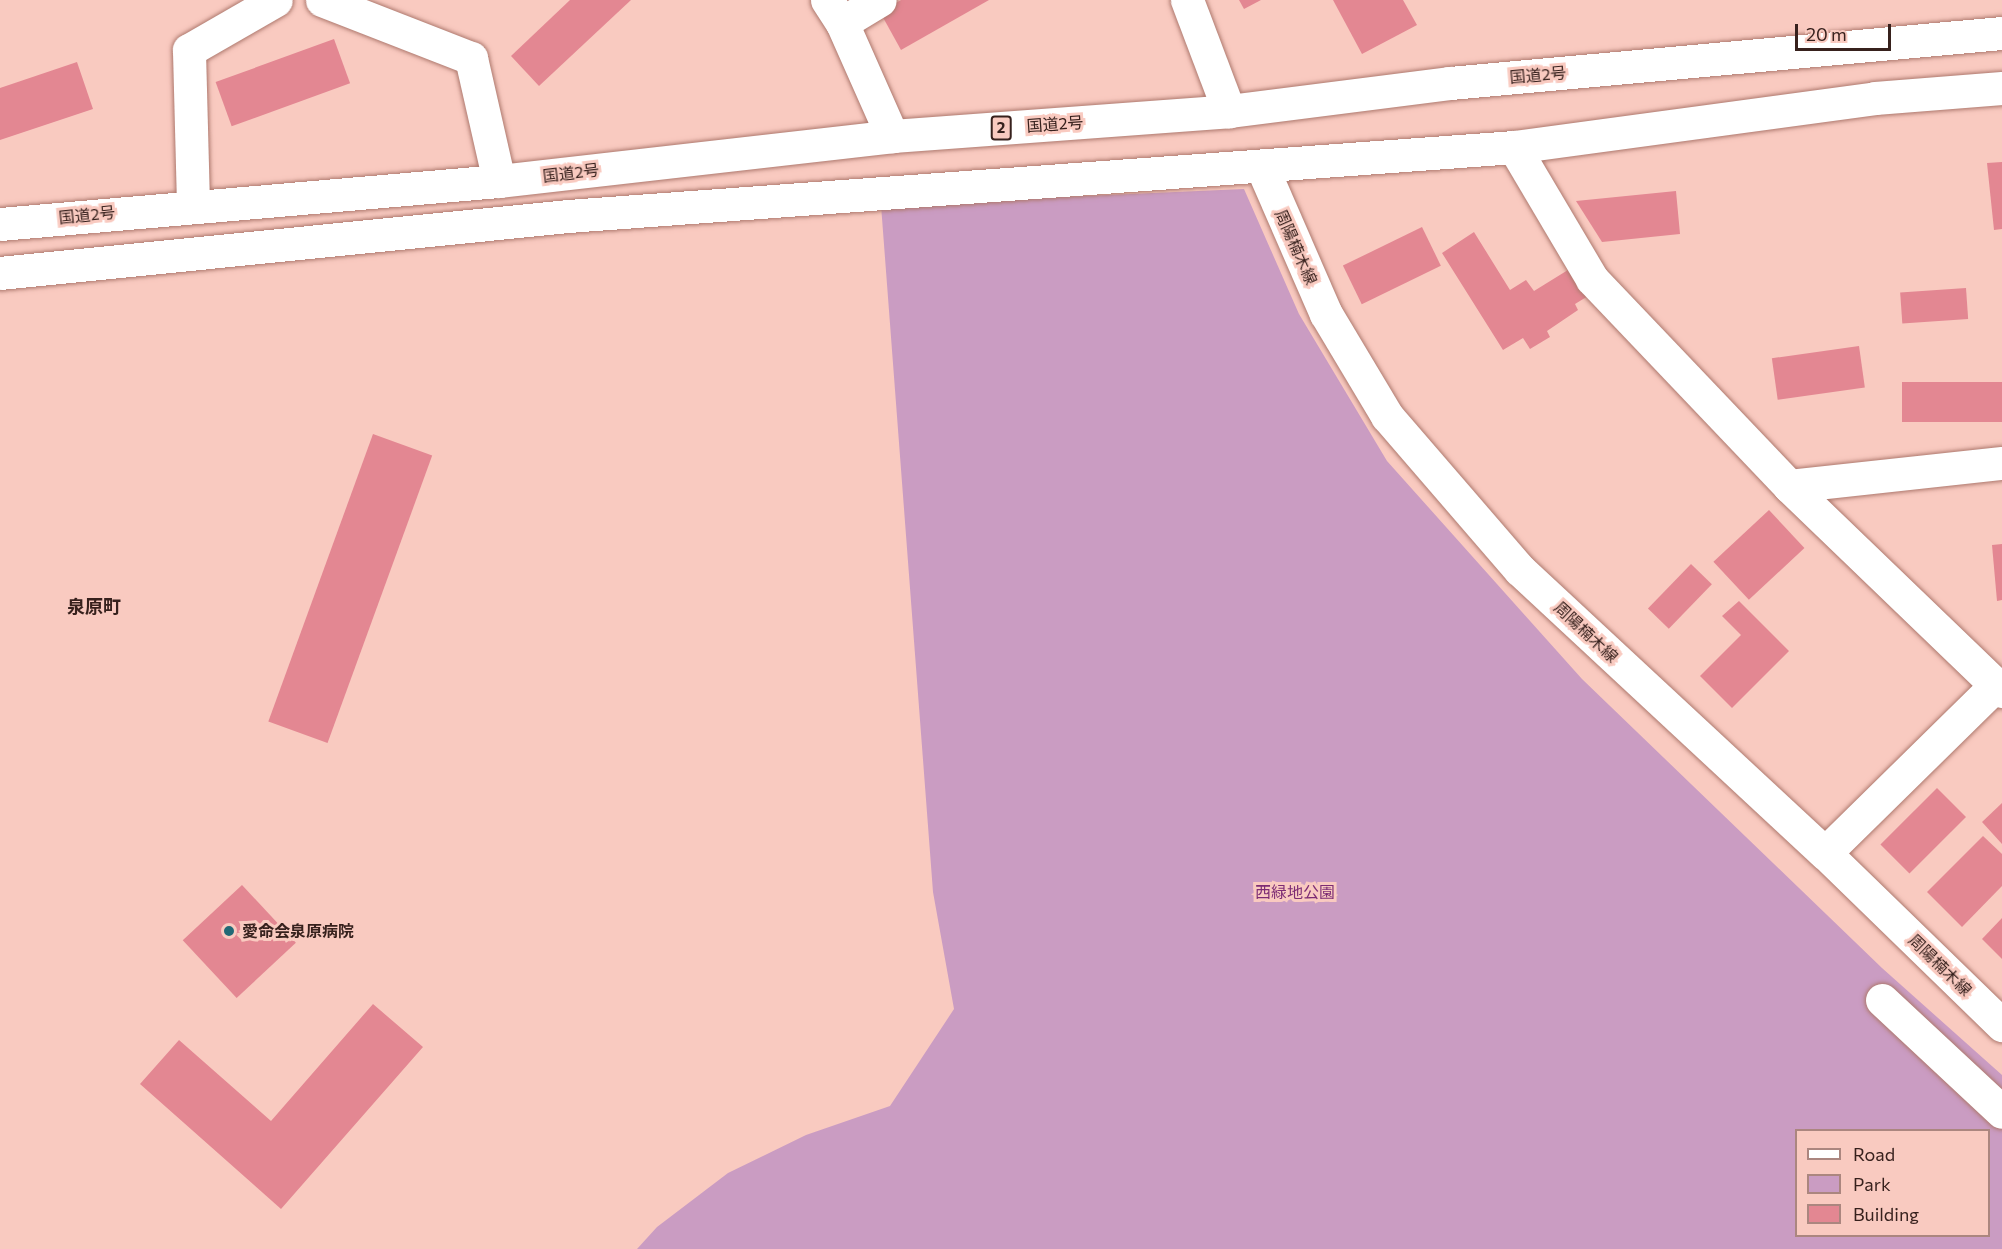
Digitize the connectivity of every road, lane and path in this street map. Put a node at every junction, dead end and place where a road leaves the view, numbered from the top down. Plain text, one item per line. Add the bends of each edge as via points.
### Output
1 (276, 0) edge
2 (322, 0) edge
3 (880, 0) edge
4 (1187, 0) edge
5 (834, 12) edge
6 (2002, 33) edge
7 (2002, 88) edge
8 (1229, 111) junction
9 (892, 136) junction
10 (1515, 147) junction
11 (1262, 167) junction
12 (499, 181) junction
13 (193, 204) junction
14 (0, 224) edge
15 (0, 273) edge
16 (2002, 463) edge
17 (1789, 486) junction
18 (1999, 688) edge
19 (1825, 853) junction
20 (1882, 1000) dead end
21 (2002, 1025) edge
22 (2002, 1112) edge

1 - 13 main road via 189,50
2 - 12 main road via 471,58
3 - 5 main road
4 - 8 main road
5 - 9 main road
6 - 8 main road, 国道2号 / 2 via 1450,83
7 - 10 main road via 1875,98
8 - 9 main road, 国道2号 / 2
9 - 12 main road, 国道2号 / 2
10 - 11 main road
10 - 17 main road via 1592,279
11 - 15 main road via 568,216
11 - 19 main road, 周陽楠木線 via 1326,314 1387,416 1520,570
12 - 13 main road, 国道2号 / 2
13 - 14 main road, 国道2号 / 2
16 - 17 main road
17 - 18 main road
18 - 19 main road
19 - 21 main road, 周陽楠木線
20 - 22 main road

